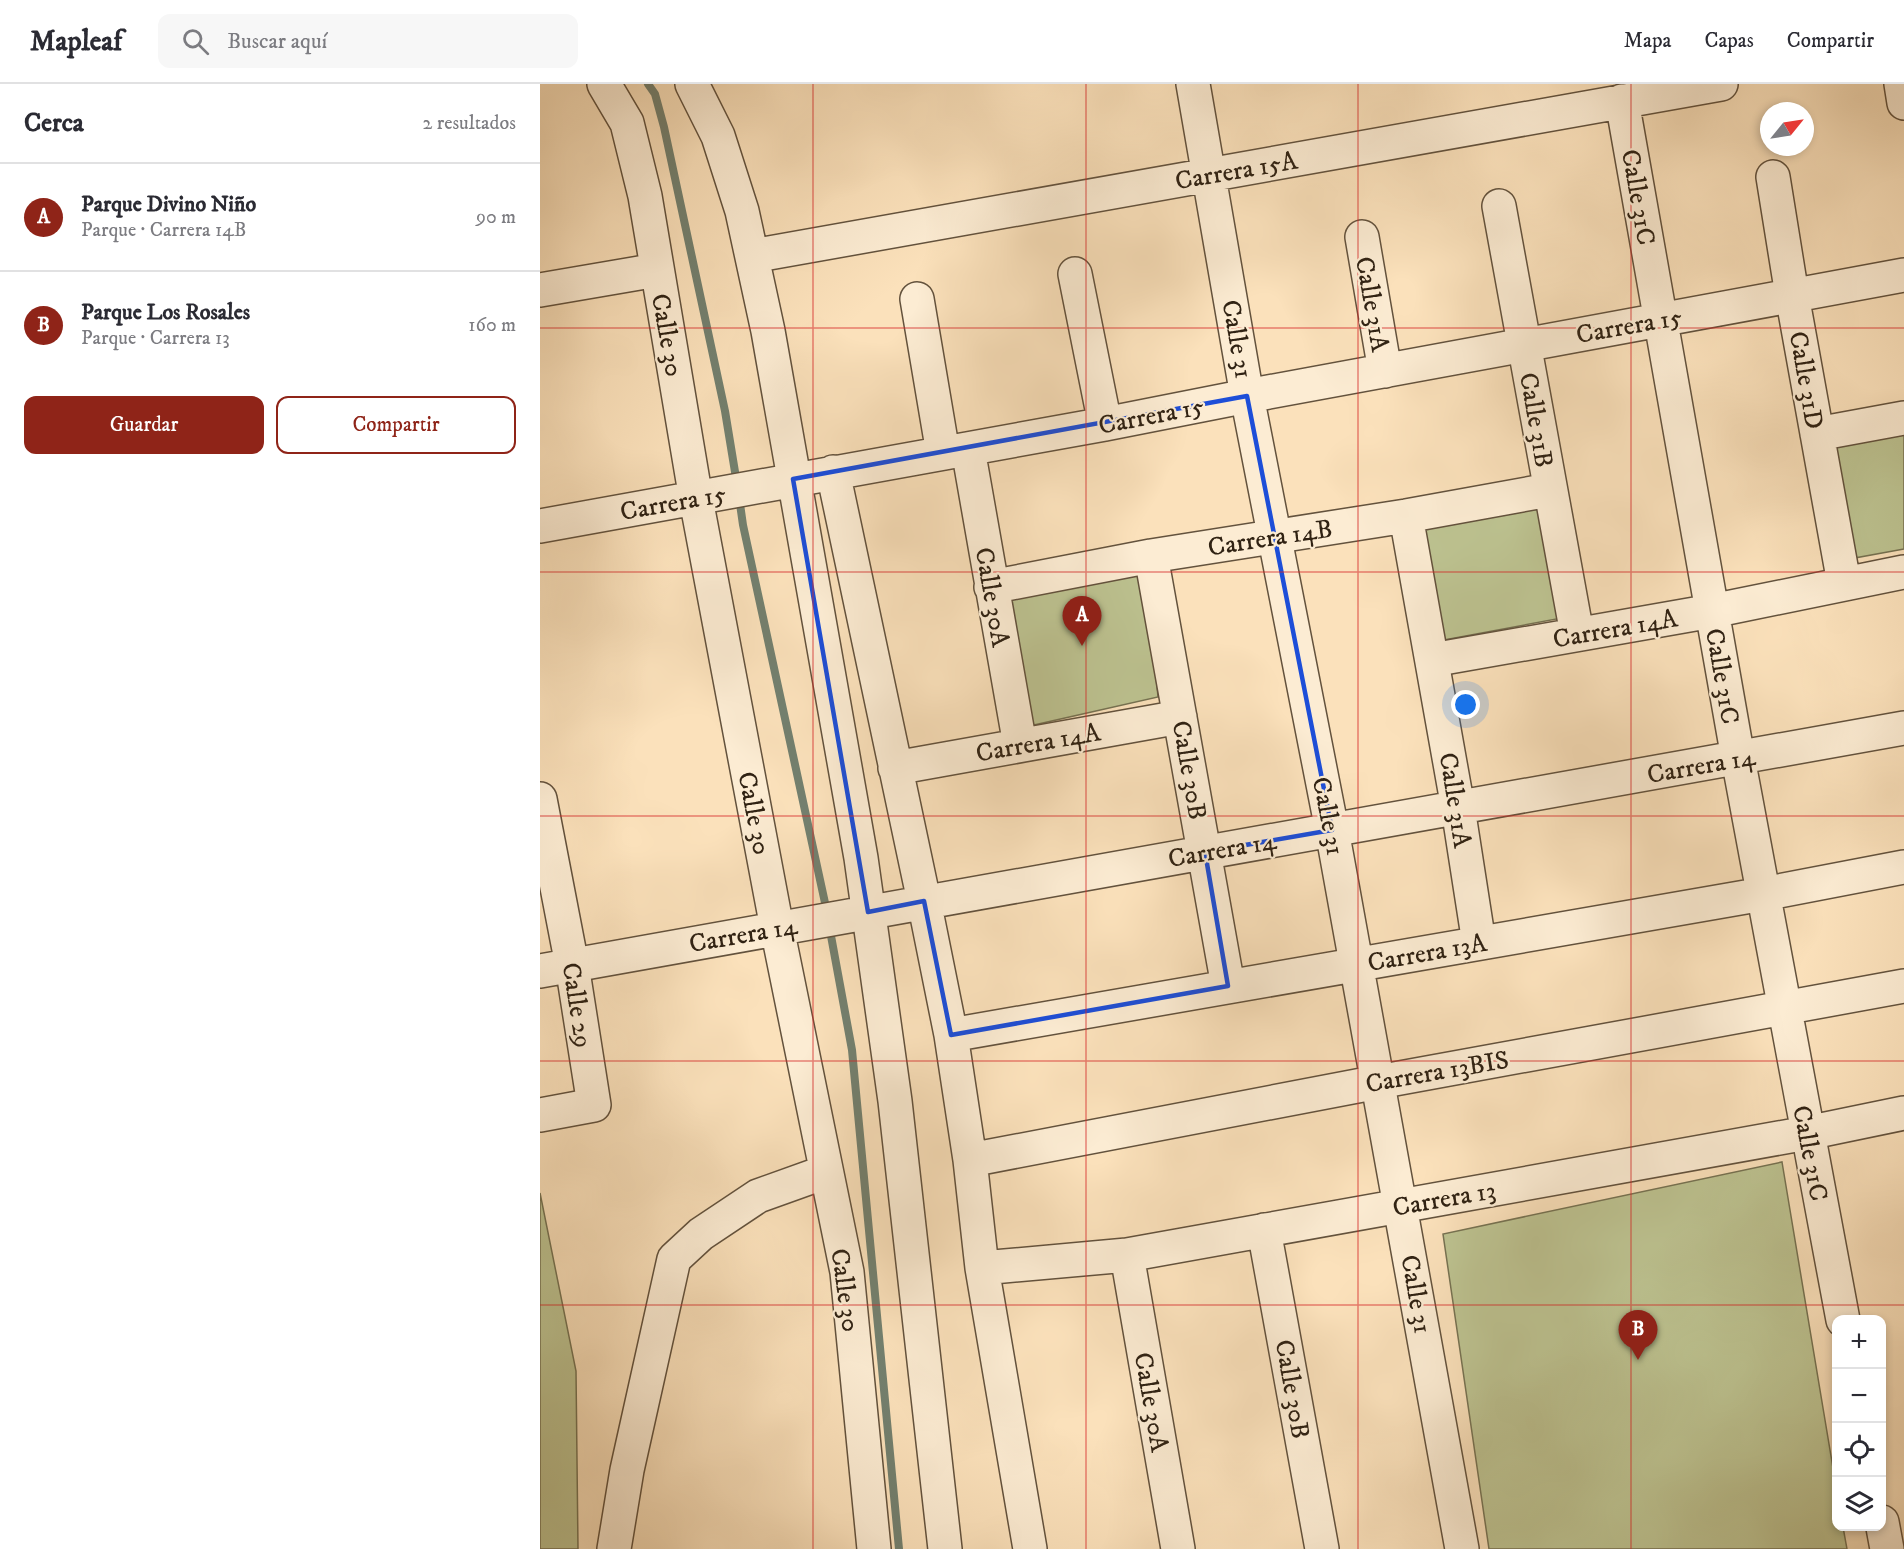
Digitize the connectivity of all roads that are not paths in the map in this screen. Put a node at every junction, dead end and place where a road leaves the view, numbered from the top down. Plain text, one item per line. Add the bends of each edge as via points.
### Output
1 (604, 84) edge
2 (692, 84) edge
3 (1193, 84) edge
4 (1721, 84) edge
5 (1901, 84) edge
6 (1622, 101) junction
7 (1904, 103) edge
8 (1209, 174) junction
9 (1773, 177) dead end
10 (1499, 206) dead end
11 (1362, 237) dead end
12 (752, 256) junction
13 (657, 270) junction
14 (1075, 274) dead end
15 (1904, 275) edge
16 (540, 291) edge
17 (1792, 295) junction
18 (917, 299) dead end
19 (1660, 320) junction
20 (1523, 345) junction
21 (1385, 371) junction
22 (1248, 396) junction
23 (1904, 418) edge
24 (1105, 424) junction
25 (1817, 434) junction
26 (956, 451) junction
27 (833, 472) junction
28 (778, 482) junction
29 (1549, 490) junction
30 (706, 497) junction
31 (1406, 516) junction
32 (540, 526) edge
33 (1275, 536) junction
34 (1151, 555) junction
35 (1904, 572) edge
36 (1844, 583) junction
37 (991, 587) junction
38 (1712, 610) junction
39 (1577, 634) junction
40 (1432, 660) junction
41 (1180, 717) junction
42 (1904, 728) edge
43 (1020, 745) junction
44 (1738, 758) junction
45 (895, 768) junction
46 (1458, 808) junction
47 (541, 814) edge
48 (1332, 830) junction
49 (1205, 852) junction
50 (1904, 867) edge
51 (1763, 894) junction
52 (924, 901) junction
53 (858, 913) junction
54 (789, 926) junction
55 (1479, 943) junction
56 (1356, 964) junction
57 (572, 965) junction
58 (540, 971) edge
59 (1228, 986) junction
60 (1904, 986) edge
61 (1784, 1008) junction
62 (951, 1035) junction
63 (1378, 1082) junction
64 (1904, 1113) edge
65 (540, 1115) edge
66 (1807, 1133) junction
67 (970, 1160) junction
68 (825, 1172) junction
69 (1401, 1205) junction
70 (1264, 1230) junction
71 (1127, 1255) junction
72 (982, 1268) junction
73 (1842, 1315) edge
74 (1883, 1531) edge
75 (614, 1549) edge
76 (874, 1549) edge
77 (945, 1549) edge
78 (1030, 1549) edge
79 (1178, 1549) edge
80 (1322, 1549) edge
81 (1462, 1549) edge
82 (1887, 1549) edge

1 - 13 street, Calle 30 via 627,123 645,196
2 - 12 street via 718,136
3 - 8 street, Calle 31
4 - 6 street, Carrera 15A
5 - 7 street
6 - 8 street, Carrera 15A
6 - 19 street, Calle 31C
8 - 12 street, Carrera 15A
8 - 22 street, Calle 31
9 - 17 street, Calle 31D
10 - 20 street, Calle 31B
11 - 21 street, Calle 31A
12 - 28 street via 768,331
13 - 16 street
13 - 30 street, Calle 30
14 - 24 street
15 - 17 street, Carrera 15
17 - 19 street, Carrera 15
17 - 25 street, Calle 31D
18 - 26 street, Calle 30A
19 - 20 street, Carrera 15
19 - 38 street, Calle 31C
20 - 21 street, Carrera 15
20 - 29 street, Calle 31B
21 - 22 street, Carrera 15
22 - 24 street, Carrera 15
22 - 33 street, Calle 31
23 - 25 street
24 - 26 street, Carrera 15
25 - 36 street, Calle 31D
26 - 27 street, Carrera 15
26 - 37 street, Calle 30A
27 - 28 street, Carrera 15
27 - 45 street
28 - 30 street, Carrera 15
28 - 53 street via 861,858
29 - 31 street, Carrera 14B
29 - 39 street, Calle 31B
30 - 32 street, Carrera 15
30 - 54 street, Calle 30
31 - 33 street, Carrera 14B
31 - 40 street, Calle 31A
33 - 34 street, Carrera 14B
33 - 48 street, Calle 31
34 - 37 street, Carrera 14B
34 - 41 street, Calle 30B
35 - 36 street, Carrera 14A
36 - 38 street, Carrera 14A
37 - 43 street, Calle 30A
38 - 39 street, Carrera 14A
38 - 44 street, Calle 31C
39 - 40 street, Carrera 14A
40 - 46 street, Calle 31A
41 - 43 street, Carrera 14A
41 - 49 street, Calle 30B
42 - 44 street, Carrera 14
43 - 45 street, Carrera 14A
44 - 46 street, Carrera 14
44 - 51 street, Calle 31C
45 - 52 street
46 - 48 street, Carrera 14
46 - 55 street, Calle 31A
47 - 57 street, Calle 29
48 - 49 street, Carrera 14
48 - 56 street, Calle 31
49 - 52 street, Carrera 14
49 - 59 street, Calle 30B
50 - 51 street, Carrera 13A
51 - 55 street, Carrera 13A
51 - 61 street, Calle 31C
52 - 53 street, Carrera 14
52 - 62 street
53 - 54 street, Carrera 14
53 - 77 street via 895,1101
54 - 57 street, Carrera 14
54 - 68 street, Calle 30
55 - 56 street, Carrera 13A
56 - 59 street, Carrera 13A
56 - 63 street, Calle 31
57 - 58 street, Carrera 14
57 - 65 street, Calle 29 via 594,1105
59 - 62 street, Carrera 13A
60 - 61 street, Carrera 13BIS
61 - 63 street, Carrera 13BIS
61 - 66 street, Calle 31C
62 - 67 street
63 - 67 street, Carrera 13BIS
63 - 69 street, Calle 31
64 - 66 street, Carrera 13
66 - 69 street, Carrera 13
66 - 73 street, Calle 31C
67 - 72 street
68 - 75 street via 758,1197 701,1234 674,1259 627,1470
68 - 76 street, Calle 30 via 847,1272
69 - 70 street, Carrera 13
69 - 81 street, Calle 31
70 - 71 street, Carrera 13
70 - 80 street, Calle 30B
71 - 72 street, Carrera 13
71 - 79 street, Calle 30A
72 - 78 street
74 - 82 street

